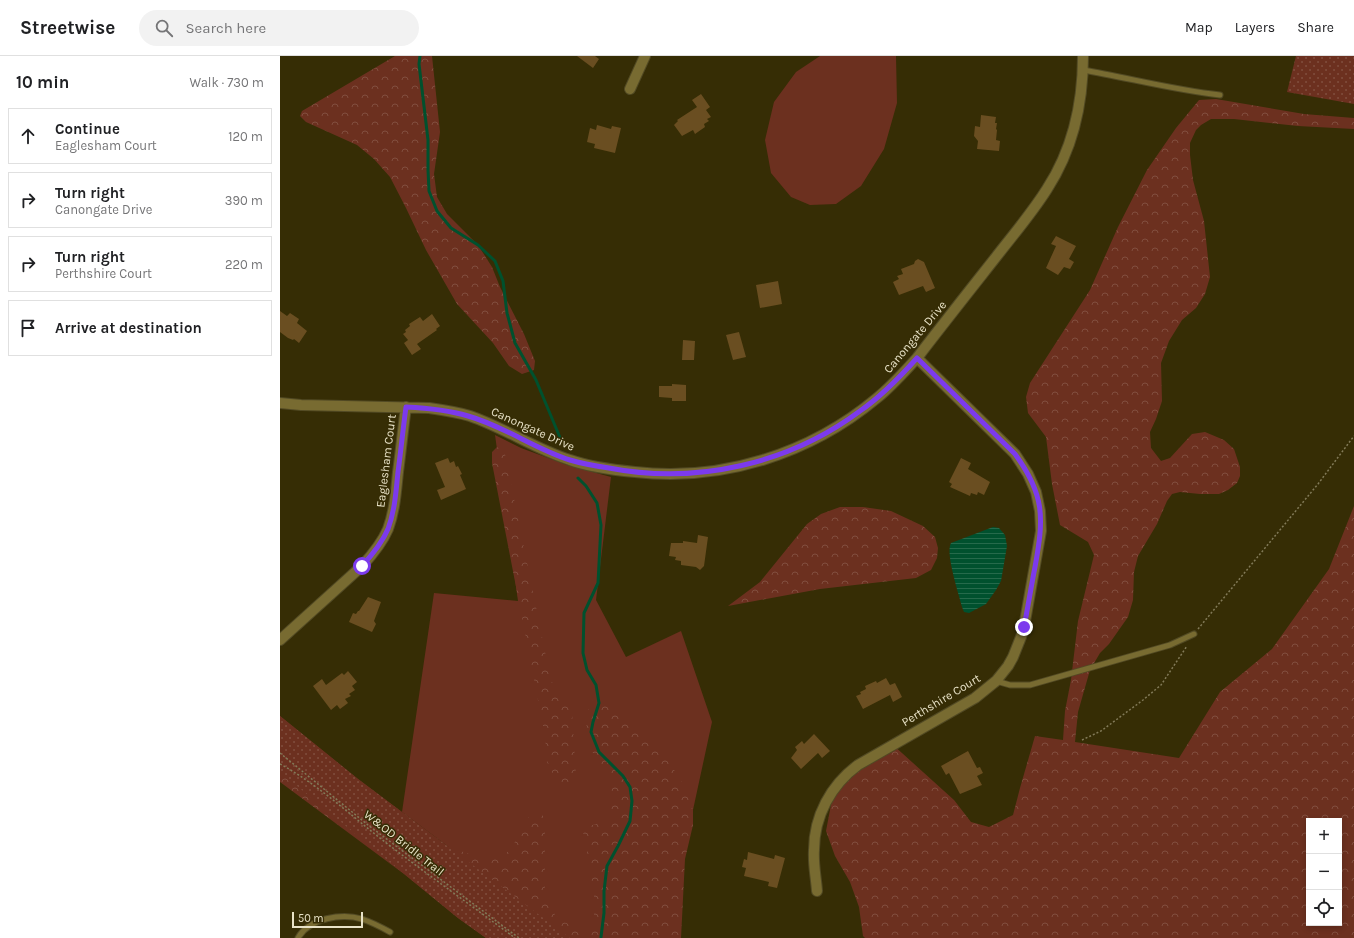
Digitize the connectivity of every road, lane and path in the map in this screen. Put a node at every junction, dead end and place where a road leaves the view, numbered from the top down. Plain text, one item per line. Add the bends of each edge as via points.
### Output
1 (645, 56) edge
2 (1083, 56) edge
3 (1083, 70) junction
4 (630, 89) dead end
5 (1220, 95) dead end
6 (917, 358) junction
7 (280, 403) edge
8 (406, 407) junction
9 (1354, 436) edge
10 (1194, 634) junction
11 (280, 640) edge
12 (996, 681) junction
13 (1082, 740) dead end
14 (280, 753) edge
15 (280, 764) edge
16 (817, 891) dead end
17 (390, 932) dead end
18 (298, 938) edge
19 (515, 938) edge
20 (519, 938) edge

1 - 4 street
2 - 3 street, Canongate Drive
3 - 5 lane
3 - 6 street, Canongate Drive via 1081,97 1069,145 1047,189
6 - 8 street, Canongate Drive via 898,379 860,412 812,441 760,461 704,472 648,474 571,461 469,416 450,411
6 - 12 street, Perthshire Court via 1015,454 1028,474 1039,501 1040,540 1022,636 1008,666
7 - 8 street, Canongate Drive
8 - 11 street, Eaglesham Court via 395,499 390,522 380,544 362,566
9 - 10 path via 1318,484
10 - 12 lane via 1170,644 1030,685
10 - 13 path via 1161,685 1101,731
12 - 16 street, Perthshire Court via 975,698 869,757 845,776 825,803 815,834
14 - 20 path via 368,825
15 - 19 path, W&OD Bridle Trail via 325,793 384,841
17 - 18 lane via 362,919 341,917 317,921

